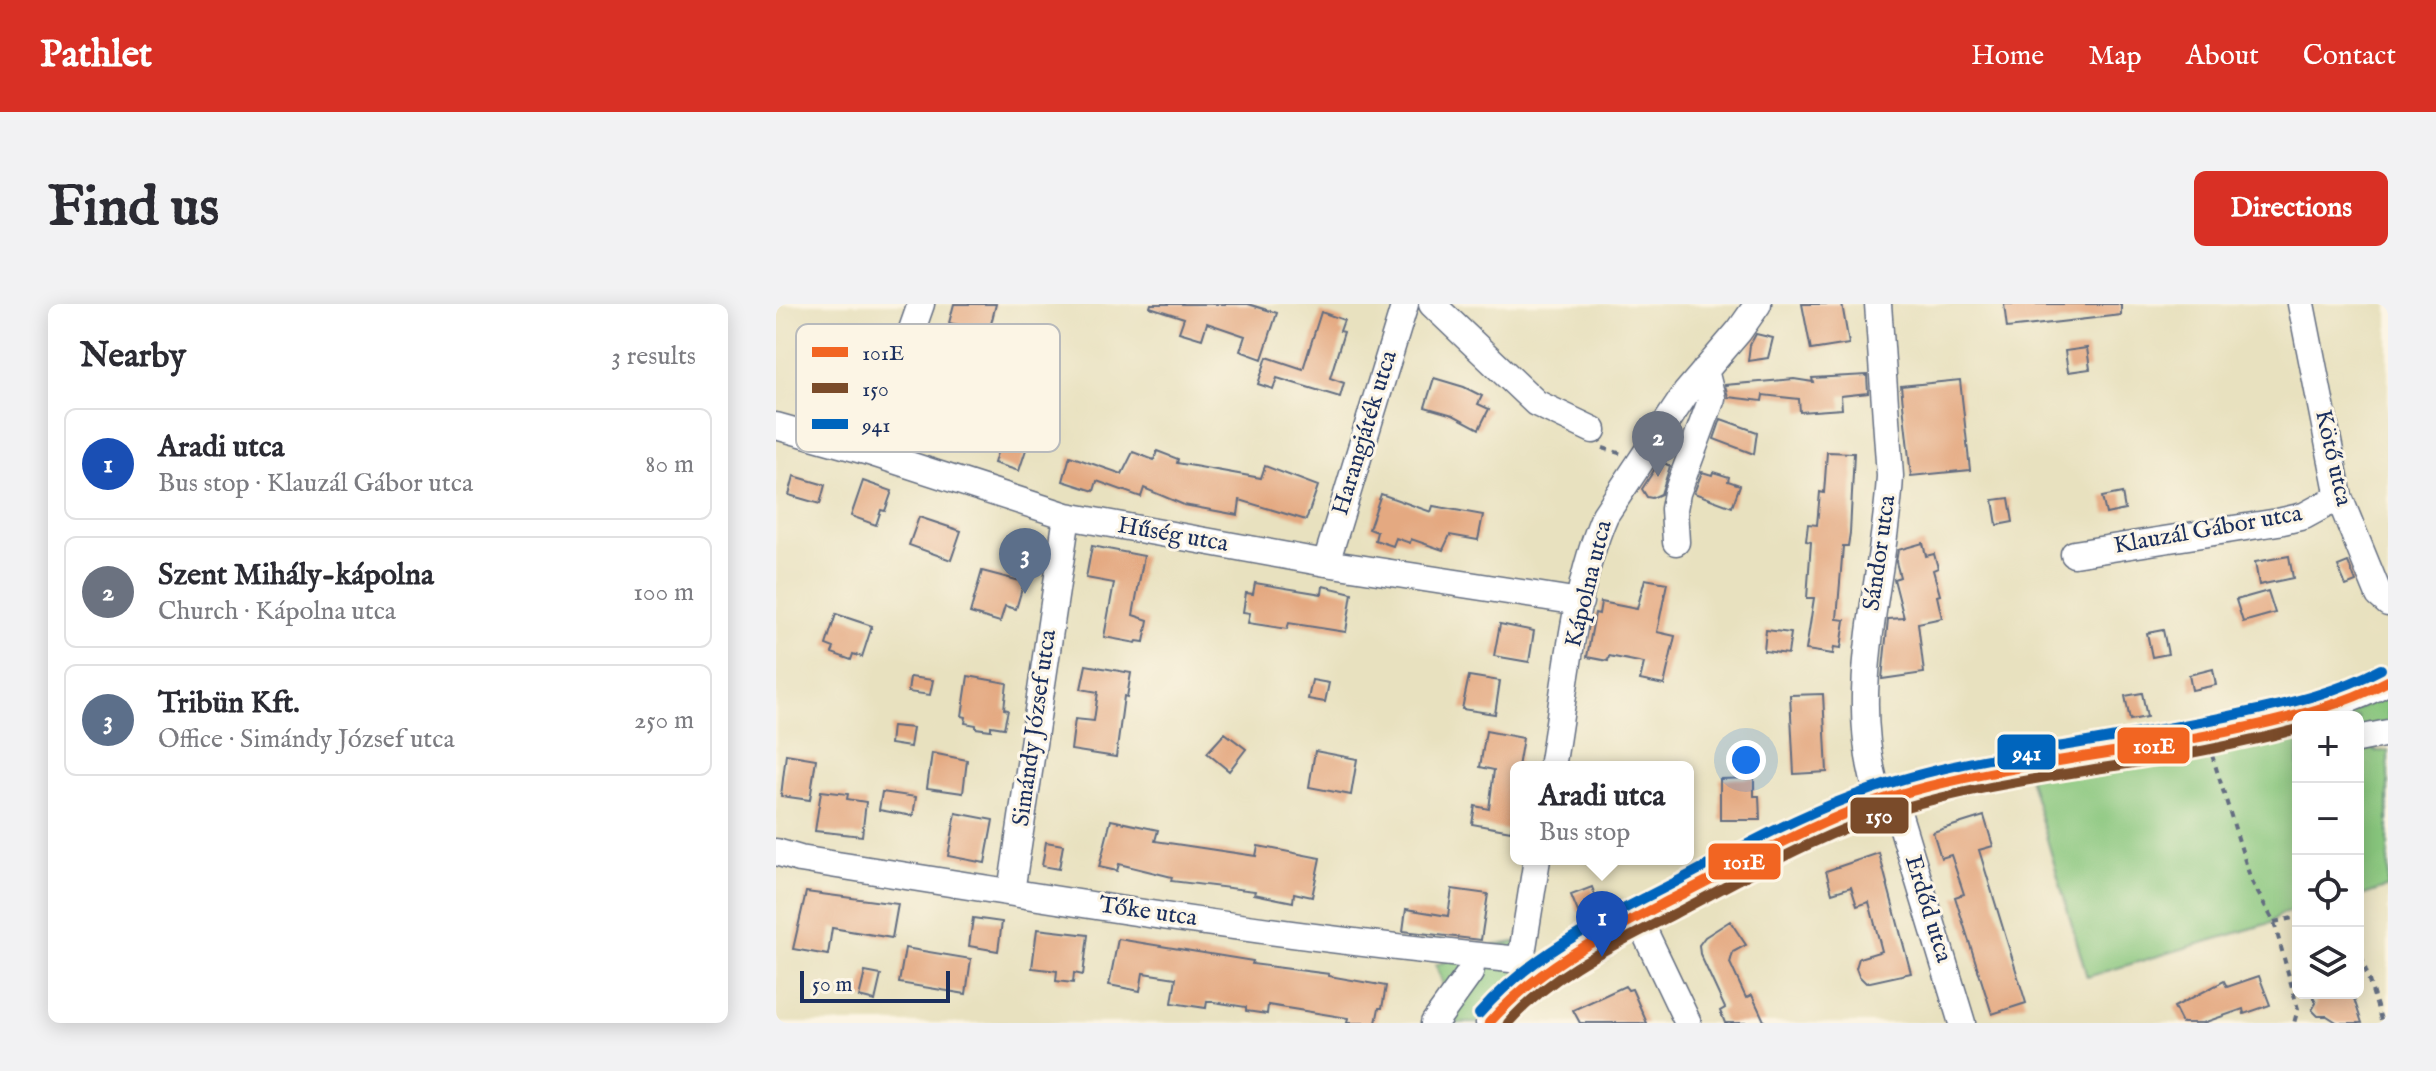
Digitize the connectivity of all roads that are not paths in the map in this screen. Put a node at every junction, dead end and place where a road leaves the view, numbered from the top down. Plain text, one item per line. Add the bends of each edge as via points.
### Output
1 (921, 304) edge
2 (1405, 304) edge
3 (1432, 304) edge
4 (1758, 304) edge
5 (1878, 304) edge
6 (2301, 304) edge
7 (914, 324) edge
8 (1705, 370) junction
9 (776, 426) edge
10 (1593, 430) dead end
11 (796, 432) edge
12 (869, 452) edge
13 (2339, 497) junction
14 (1067, 516) junction
15 (1676, 542) dead end
16 (2074, 554) dead end
17 (1326, 563) junction
18 (1580, 602) junction
19 (2388, 603) edge
20 (2388, 681) edge
21 (2388, 733) edge
22 (2364, 738) edge
23 (1553, 761) edge
24 (1886, 798) junction
25 (776, 852) edge
26 (1537, 865) edge
27 (1011, 892) junction
28 (1638, 918) junction
29 (1473, 956) junction
30 (1529, 969) junction
31 (1434, 1023) edge
32 (1489, 1023) edge
33 (1688, 1023) edge
34 (1962, 1023) edge

1 - 7 street
2 - 17 street, Harangjáték utca
3 - 10 street via 1536,403
4 - 8 street, Kápolna utca
5 - 24 street, Sándor utca via 1890,476 1871,620 1865,740 1869,768
6 - 13 street, Kötő utca
8 - 15 street via 1712,398 1677,493
8 - 18 street, Kápolna utca via 1605,515
9 - 11 street, Hűség utca
12 - 14 street, Hűség utca
13 - 16 street, Klauzál Gábor utca via 2304,516 2278,522
13 - 19 street, Kötő utca via 2379,595
14 - 17 street, Hűség utca
14 - 27 street, Simándy József utca
17 - 18 street, Hűség utca
18 - 23 street, Kápolna utca
20 - 24 street via 2333,707 2209,737 1959,780
21 - 22 street
24 - 28 street via 1813,827
24 - 34 street, Erdőd utca
25 - 27 street, Tőke utca
26 - 30 street
27 - 29 street, Tőke utca
28 - 30 street
28 - 33 street
29 - 30 street, Tőke utca
29 - 31 street via 1470,973
30 - 32 street

